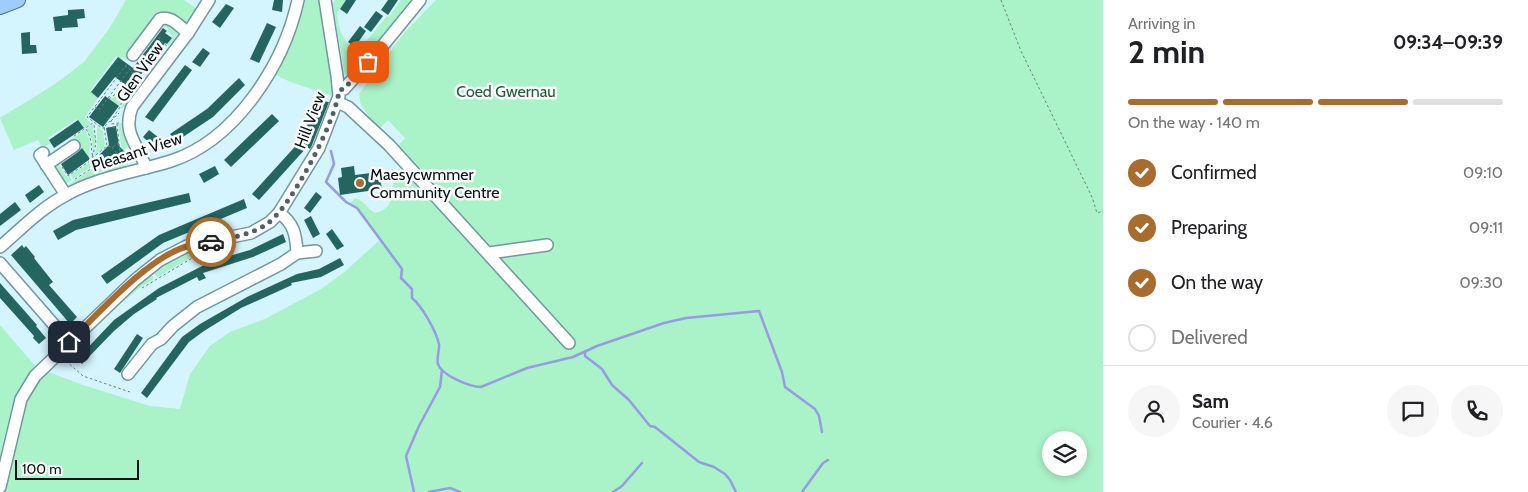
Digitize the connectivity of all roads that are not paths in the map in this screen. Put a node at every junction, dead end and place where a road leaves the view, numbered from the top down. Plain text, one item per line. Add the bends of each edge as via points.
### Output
1 (18, 0) edge
2 (209, 0) edge
3 (298, 0) edge
4 (325, 0) edge
5 (420, 0) edge
6 (0, 7) edge
7 (188, 33) junction
8 (128, 61) road end
9 (338, 96) junction
10 (71, 151) dead end
11 (43, 153) dead end
12 (46, 165) junction
13 (146, 168) junction
14 (66, 195) junction
15 (278, 213) junction
16 (547, 245) dead end
17 (0, 247) edge
18 (316, 251) dead end
19 (297, 253) junction
20 (489, 253) junction
21 (0, 263) edge
22 (69, 342) junction
23 (569, 343) dead end
24 (124, 378) road end
25 (0, 487) edge

1 - 6 main road
2 - 7 street, Glen View
3 - 13 street, Pleasant View via 286,40 265,80 241,112 200,148
4 - 9 street
5 - 9 street, Hill View
7 - 8 street via 166,17 160,20
7 - 13 street, Glen View via 129,115 129,134
9 - 15 street, Hill View via 319,148
9 - 20 street via 389,145
10 - 12 street
11 - 12 street via 40,156
12 - 14 street
13 - 14 street, Pleasant View
14 - 17 street, Pleasant View
15 - 19 street via 294,230
15 - 22 street, Hill View via 270,222 250,233 187,246 160,260
16 - 20 street
18 - 19 street
19 - 24 street via 197,307 152,344
20 - 23 street
21 - 22 street
22 - 25 street, Hill View via 35,376 21,399

